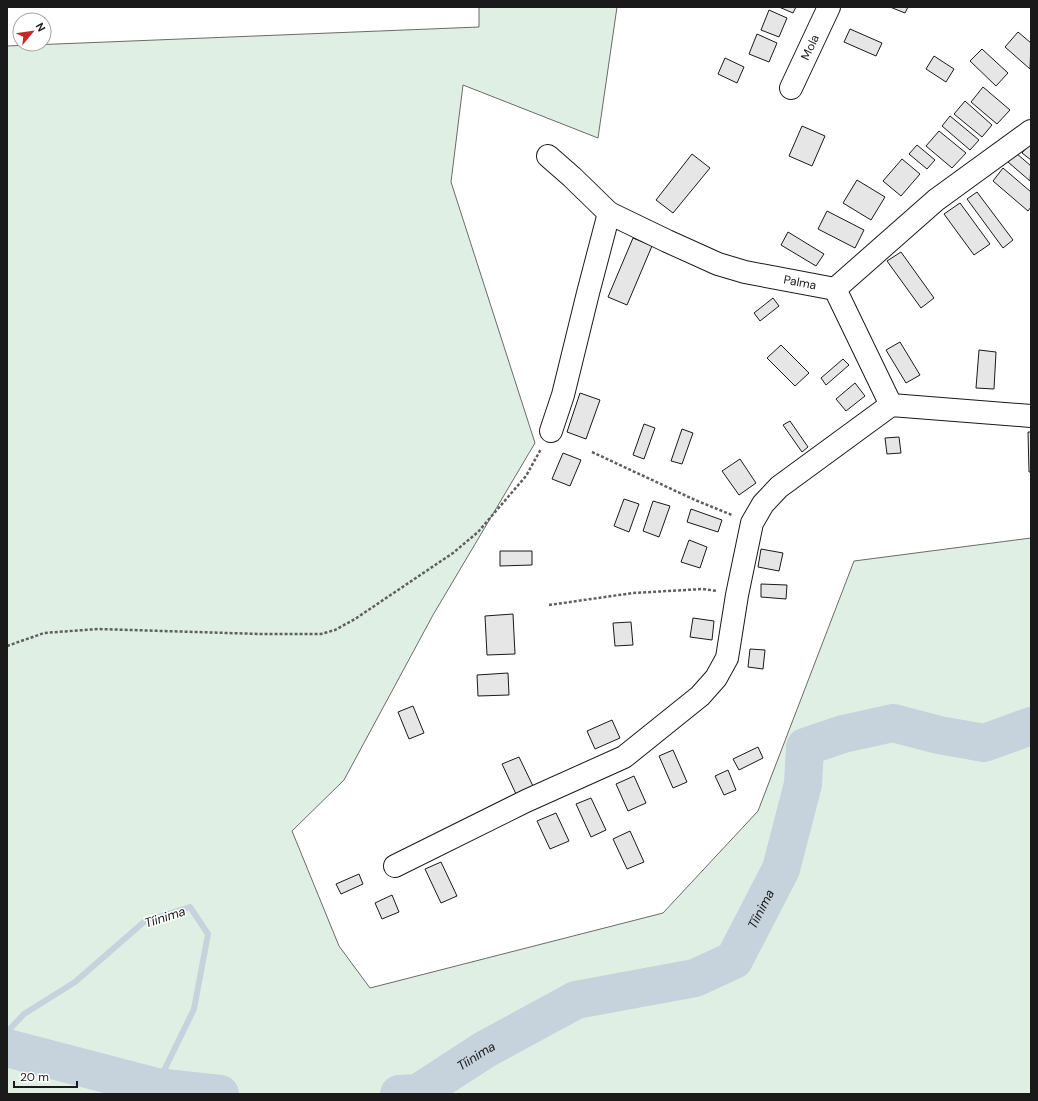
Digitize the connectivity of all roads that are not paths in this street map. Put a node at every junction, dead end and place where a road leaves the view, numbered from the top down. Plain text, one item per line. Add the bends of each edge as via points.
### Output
1 (830, 7) edge
2 (791, 88) dead end
3 (1031, 131) edge
4 (548, 156) dead end
5 (609, 213) junction
6 (835, 289) junction
7 (891, 405) junction
8 (1031, 416) edge
9 (551, 431) road end
10 (395, 866) dead end

1 - 2 street, Mola
3 - 6 street via 936,200
4 - 5 street, Palma
5 - 6 street, Palma via 718,264 745,272
5 - 9 street via 563,395
6 - 7 street
7 - 8 street
7 - 10 street via 779,487 763,504 752,523 727,658 716,678 700,696 624,757 526,801

